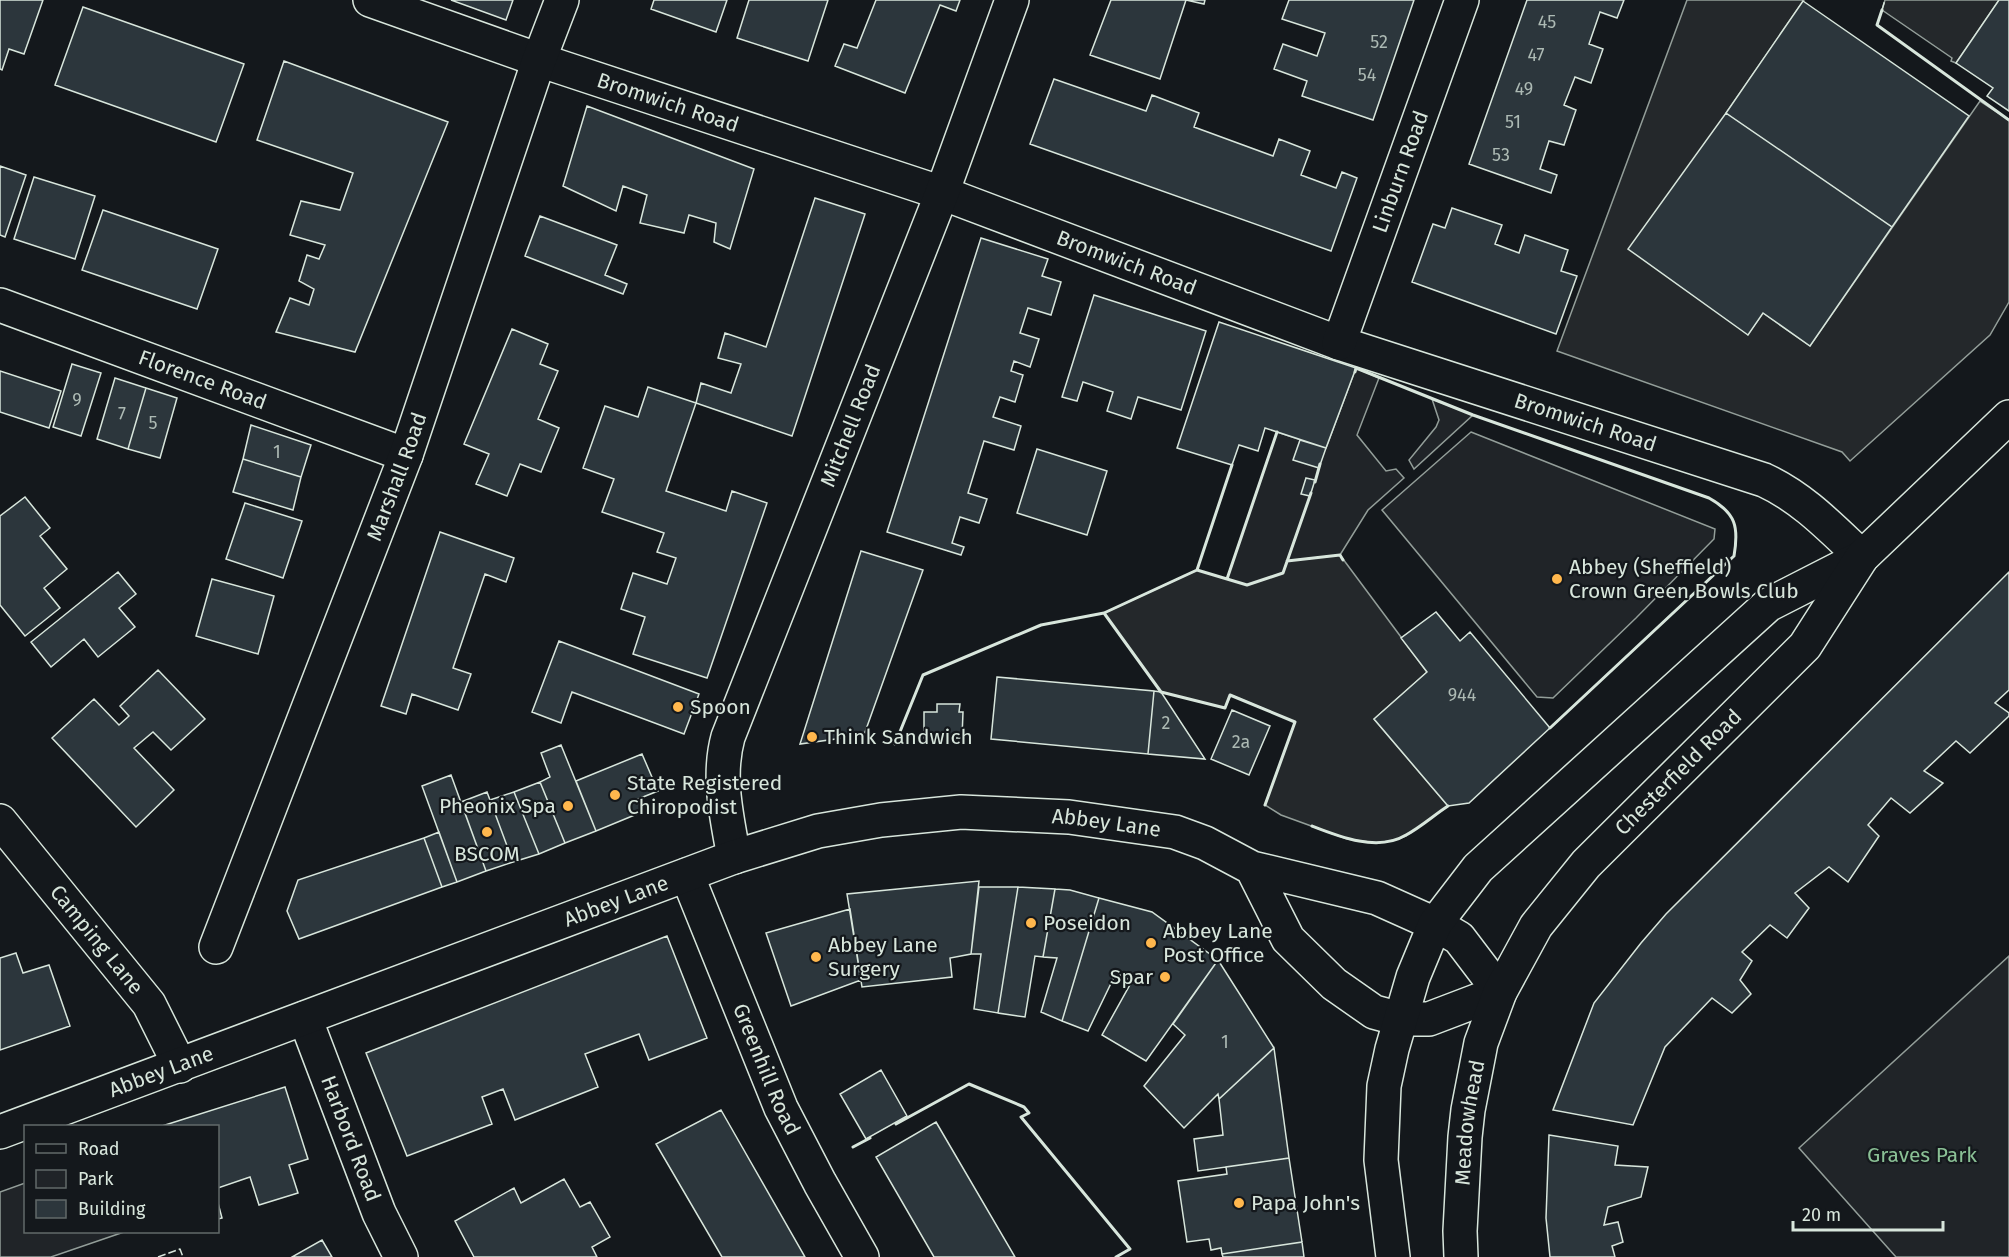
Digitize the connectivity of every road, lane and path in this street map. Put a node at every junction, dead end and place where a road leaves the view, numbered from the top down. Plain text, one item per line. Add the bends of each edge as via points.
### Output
1 (370, 0) edge
2 (562, 0) edge
3 (1012, 0) edge
4 (1462, 0) edge
5 (539, 60) junction
6 (942, 193) junction
7 (0, 305) edge
8 (1339, 343) junction
9 (2009, 417) edge
10 (406, 455) junction
11 (1862, 557) junction
12 (0, 821) edge
13 (734, 857) junction
14 (1252, 868) junction
15 (687, 875) junction
16 (1435, 924) junction
17 (216, 947) dead end
18 (1500, 992) junction
19 (305, 1018) junction
20 (1400, 1019) junction
21 (180, 1065) junction
22 (0, 1132) edge
23 (401, 1257) edge
24 (862, 1257) edge
25 (1394, 1257) edge
26 (1461, 1257) edge

1 - 5 main road, Bromwich Road
2 - 5 main road, Marshall Road
3 - 6 main road, Mitchell Road
4 - 8 main road, Linburn Road
5 - 6 main road, Bromwich Road
5 - 10 main road, Marshall Road
6 - 8 main road, Bromwich Road
6 - 13 main road, Mitchell Road via 728,738 723,783
7 - 10 main road, Florence Road
8 - 11 main road, Bromwich Road via 1764,480 1807,506
9 - 11 main road, Chesterfield Road
10 - 17 main road, Marshall Road
11 - 16 main road, Chesterfield Road via 1768,605 1478,868
11 - 18 main road, Chesterfield Road via 1805,646 1586,864 1550,906
12 - 21 main road, Camping Lane via 142,995
13 - 14 main road, Abbey Lane via 818,831 962,812 1070,817 1175,832
13 - 15 main road, Abbey Lane
14 - 16 main road, Abbey Lane via 1377,898
14 - 20 main road via 1288,939 1334,984 1374,1012
15 - 19 main road, Abbey Lane
15 - 24 main road, Greenhill Road via 781,1108
16 - 18 main road, Abbey Lane via 1459,938
16 - 20 main road, Chesterfield Road
18 - 20 main road via 1429,1018
18 - 26 main road, Meadowhead via 1481,1043 1468,1110
19 - 21 main road, Abbey Lane
19 - 23 main road, Harbord Road via 378,1213
20 - 25 main road, Chesterfield Road via 1384,1086 1382,1114 1382,1177
21 - 22 main road, Abbey Lane

